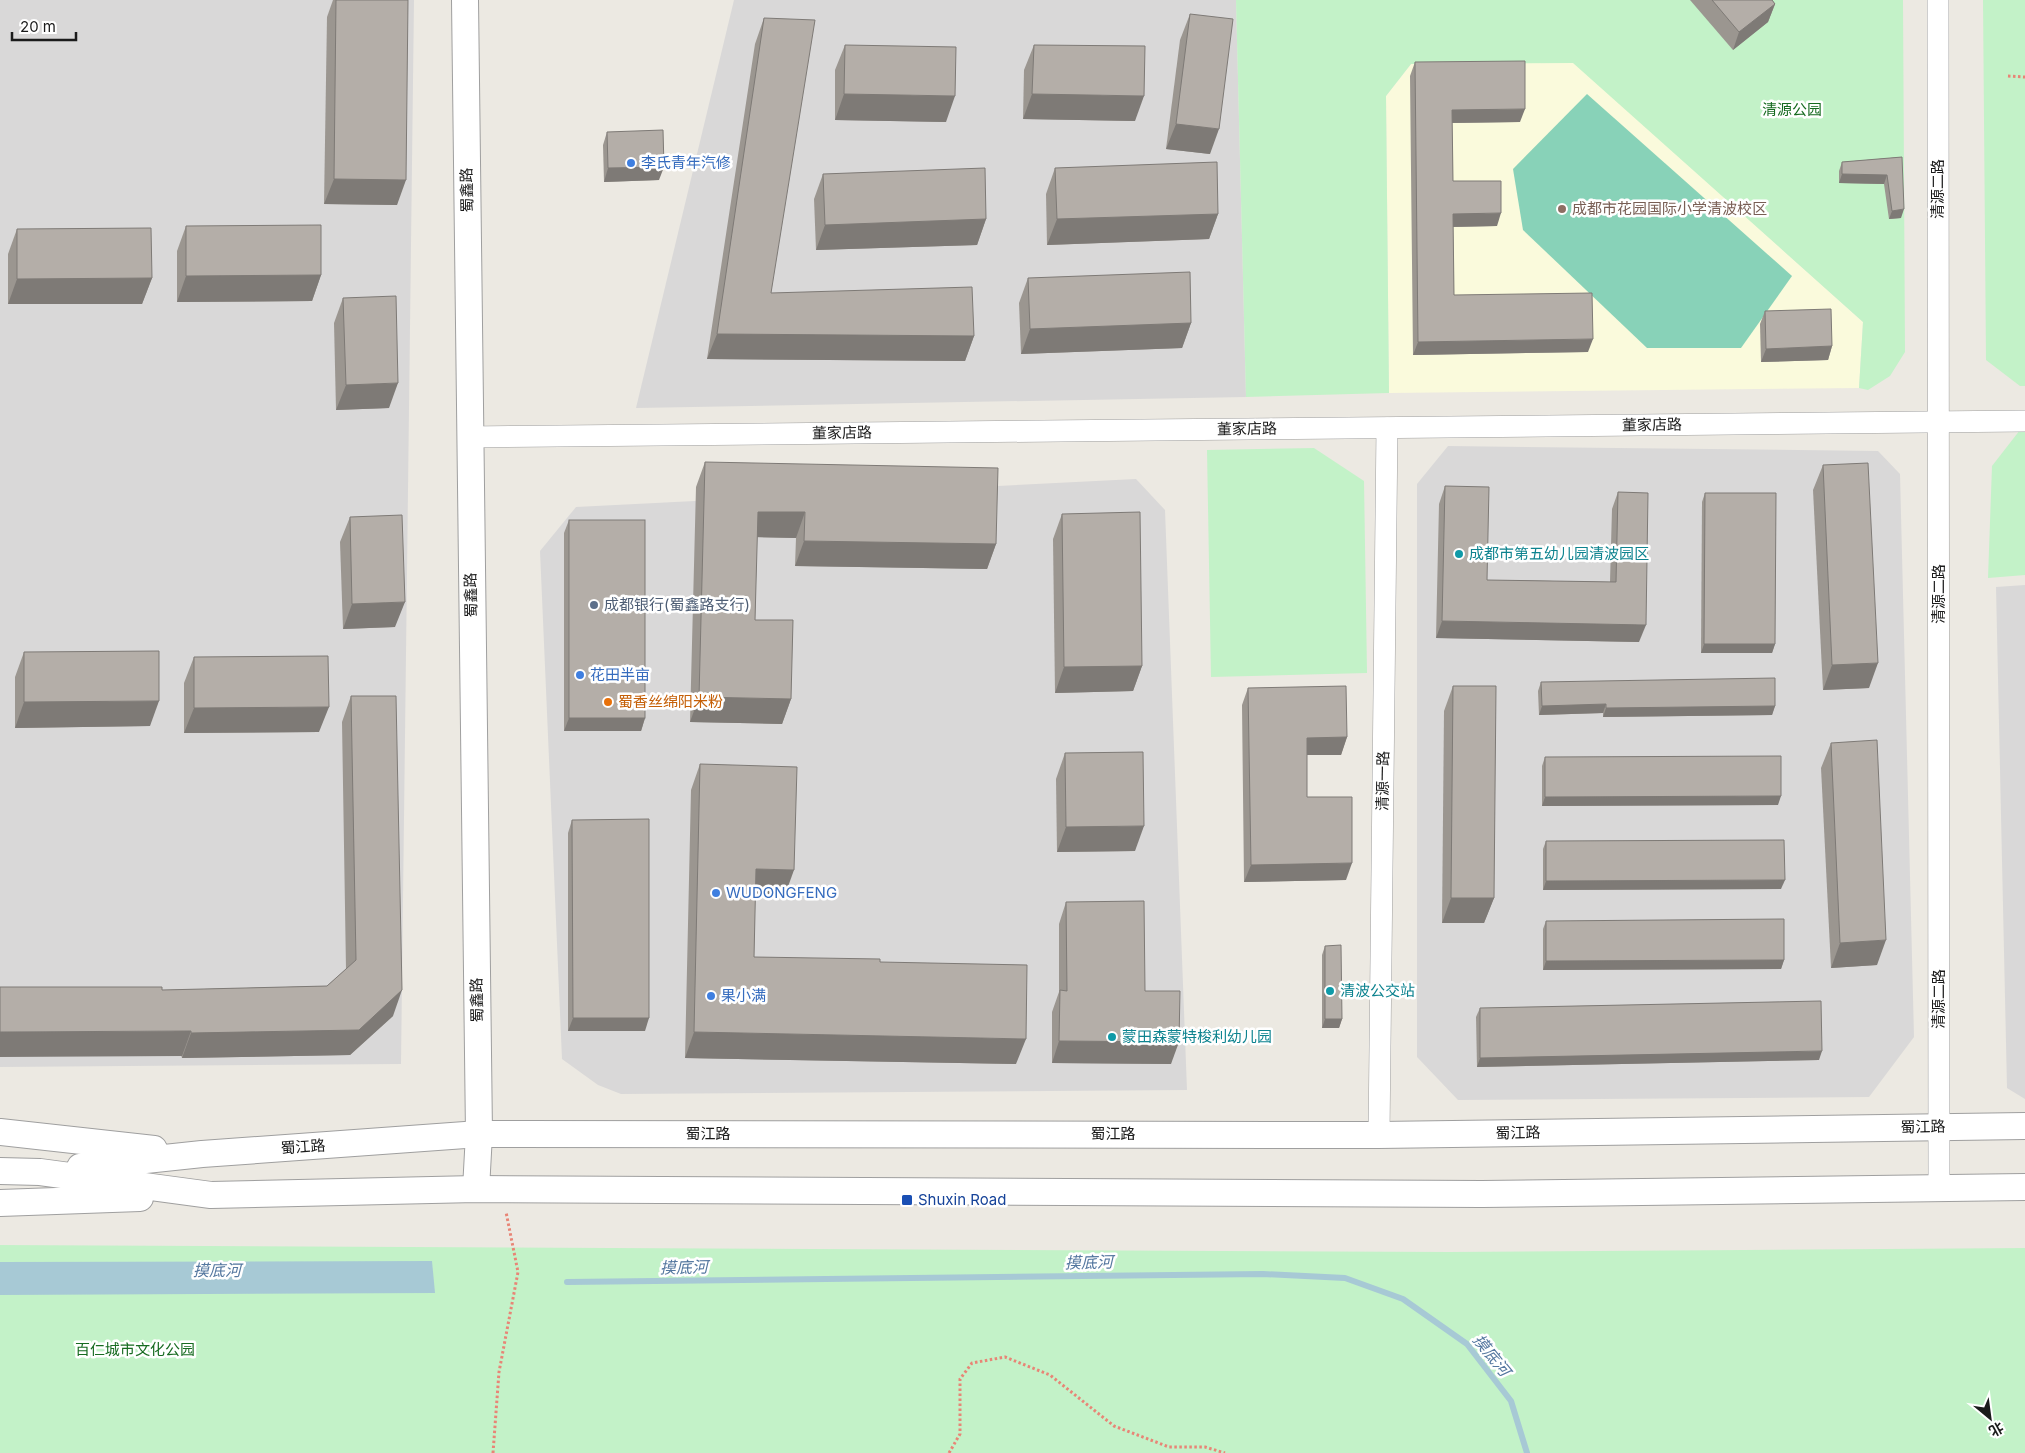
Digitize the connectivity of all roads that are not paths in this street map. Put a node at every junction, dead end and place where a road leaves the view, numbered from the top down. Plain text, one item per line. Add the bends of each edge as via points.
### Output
1 (465, 0) edge
2 (1938, 0) edge
3 (1938, 422) junction
4 (2025, 422) edge
5 (1387, 428) junction
6 (469, 437) junction
7 (2025, 1126) edge
8 (1940, 1127) junction
9 (0, 1132) edge
10 (479, 1134) junction
11 (1379, 1135) junction
12 (202, 1154) junction
13 (0, 1171) edge
14 (40, 1172) junction
15 (2025, 1187) edge
16 (1939, 1188) junction
17 (476, 1189) junction
18 (211, 1195) junction
19 (0, 1203) edge

1 - 6 street, 蜀鑫路
2 - 3 street, 清源二路
3 - 4 street, 董家店路
3 - 5 street, 董家店路
3 - 8 street, 清源二路
5 - 6 street, 董家店路
5 - 11 street, 清源一路
6 - 10 street, 蜀鑫路
7 - 8 street, 蜀江路
8 - 11 street, 蜀江路
8 - 16 street, 清源二路
9 - 12 street, 蜀江路
10 - 11 street, 蜀江路
10 - 12 street, 蜀江路
10 - 17 street, 蜀鑫路
12 - 14 street, 蜀江路
13 - 14 street, 蜀江路
14 - 18 street, 蜀江路
15 - 16 street, 蜀江路
16 - 17 street, 蜀江路 via 1482,1194
17 - 18 street, 蜀江路
18 - 19 street, 蜀江路

